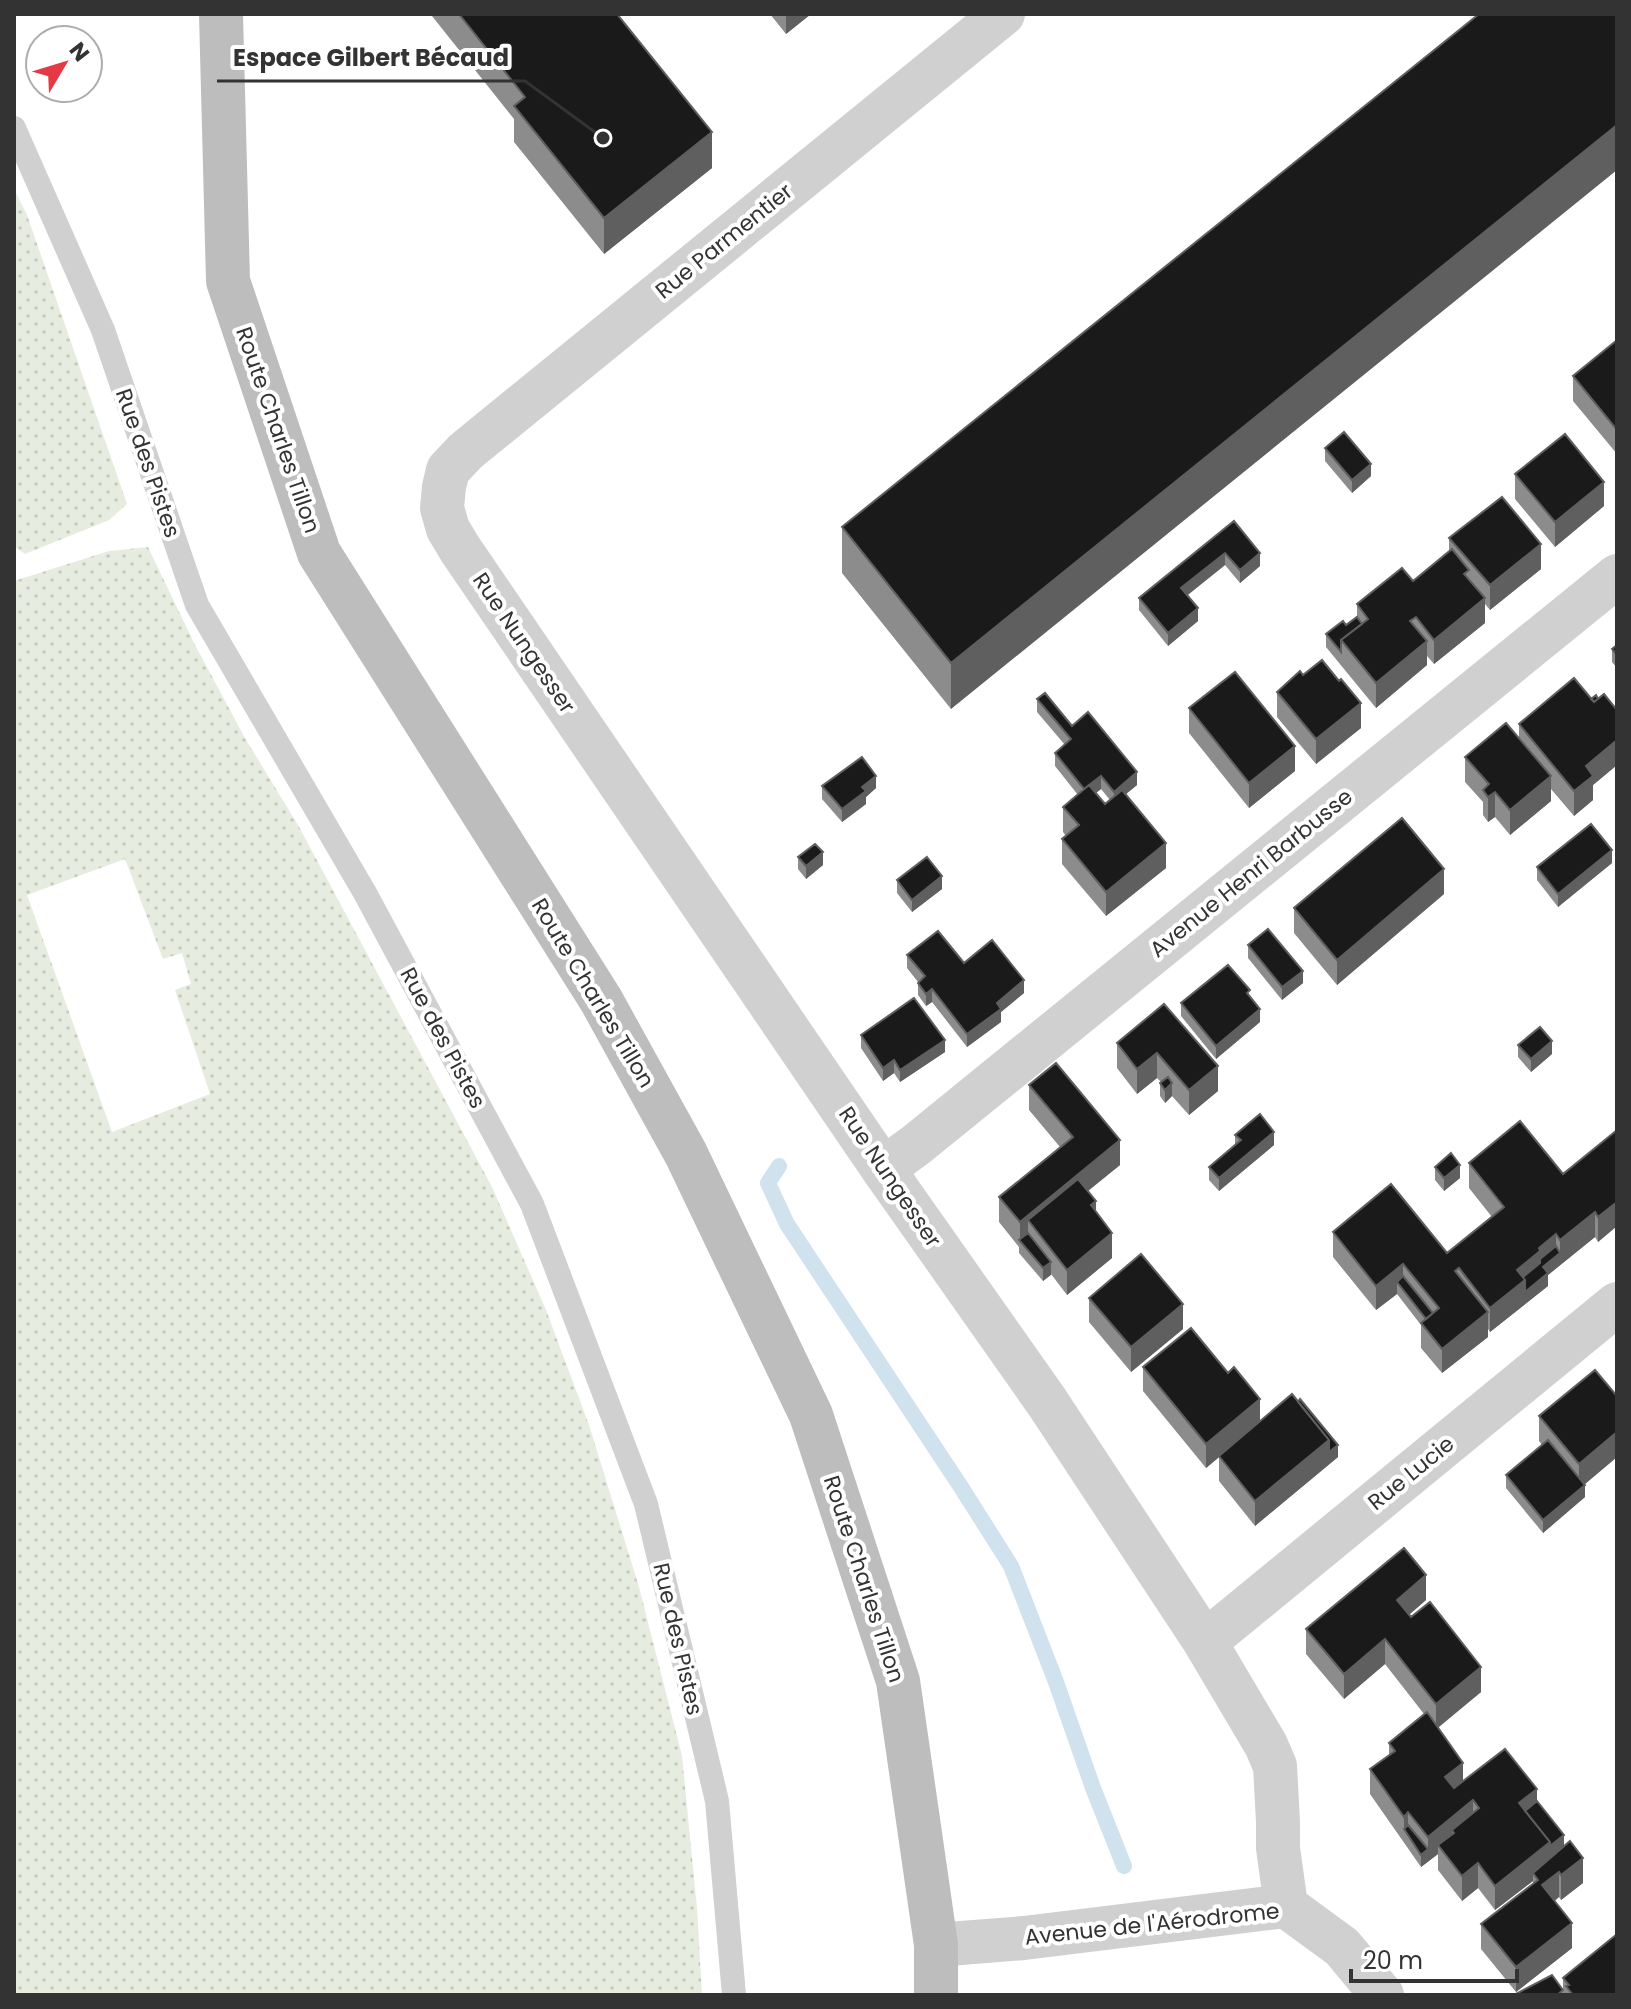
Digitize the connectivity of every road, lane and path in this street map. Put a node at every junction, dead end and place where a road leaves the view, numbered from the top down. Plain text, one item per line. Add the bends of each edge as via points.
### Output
1 (221, 14) edge
2 (1003, 14) edge
3 (14, 128) edge
4 (448, 470) joint
5 (1617, 576) edge
6 (883, 1169) junction
7 (1617, 1304) edge
8 (1205, 1642) junction
9 (1286, 1906) junction
10 (936, 1945) junction
11 (734, 1995) edge
12 (936, 1995) edge
13 (1382, 1995) edge

1 - 10 main road, Route Charles Tillon via 228,281 319,553 601,1000 686,1154 811,1415 898,1681
2 - 4 street, Rue Parmentier
3 - 11 lane, Rue des Pistes via 103,330 197,605 365,893 532,1204 646,1504 717,1801
4 - 6 street, Rue Nungesser via 442,508 460,549
5 - 6 street, Avenue Henri Barbusse
6 - 8 street, Rue Nungesser via 1047,1402
7 - 8 street, Rue Lucie
8 - 9 street, Rue Nungesser via 1275,1766
9 - 10 street, Avenue de l'Aérodrome
9 - 13 street, Avenue de l'Aérodrome via 1342,1947
10 - 12 main road, Route Charles Tillon

